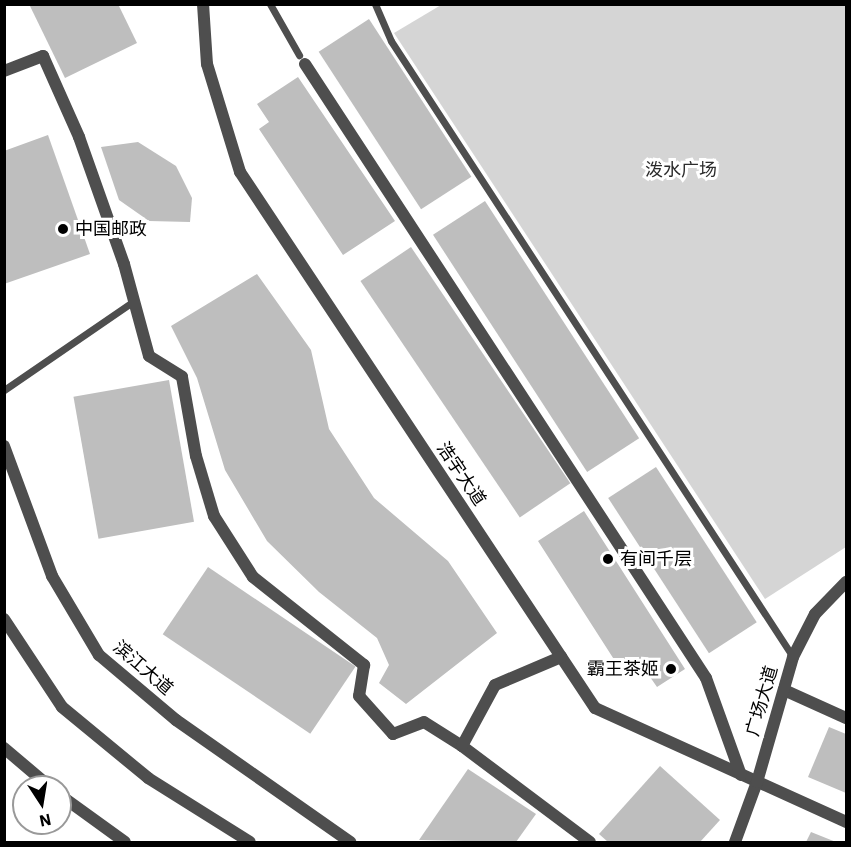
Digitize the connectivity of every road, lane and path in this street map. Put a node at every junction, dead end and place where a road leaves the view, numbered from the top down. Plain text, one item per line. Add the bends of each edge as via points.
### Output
1 (203, 4) edge
2 (270, 4) edge
3 (375, 4) edge
4 (302, 59) joint
5 (4, 71) edge
6 (134, 301) junction
7 (4, 390) edge
8 (4, 446) edge
9 (846, 582) edge
10 (4, 619) edge
11 (561, 657) junction
12 (793, 657) junction
13 (784, 690) junction
14 (846, 718) edge
15 (462, 746) junction
16 (4, 748) edge
17 (36, 775) edge
18 (741, 775) junction
19 (757, 782) junction
20 (72, 804) edge
21 (846, 822) edge
22 (125, 843) edge
23 (250, 843) edge
24 (350, 843) edge
25 (590, 843) edge
26 (735, 843) edge

1 - 11 street, 浩宇大道 via 207,64 240,172
2 - 4 lane
3 - 12 lane via 391,41
4 - 18 street via 706,678
5 - 6 street via 43,56 79,137
6 - 7 lane
6 - 15 street via 149,356 182,377 196,456 213,516 253,577 364,665 359,696 393,734 424,722
8 - 24 street, 滨江大道 via 52,576 99,655 176,720
9 - 12 street, 广场大道 via 815,614
10 - 23 street via 62,707 148,778
11 - 15 street via 495,685
11 - 18 street, 浩宇大道 via 595,708
12 - 13 street, 广场大道
13 - 14 street
13 - 19 street, 广场大道
15 - 25 street
16 - 17 street
18 - 19 street, 浩宇大道
19 - 21 street, 浩宇大道
19 - 26 street, 广场大道
20 - 22 street

